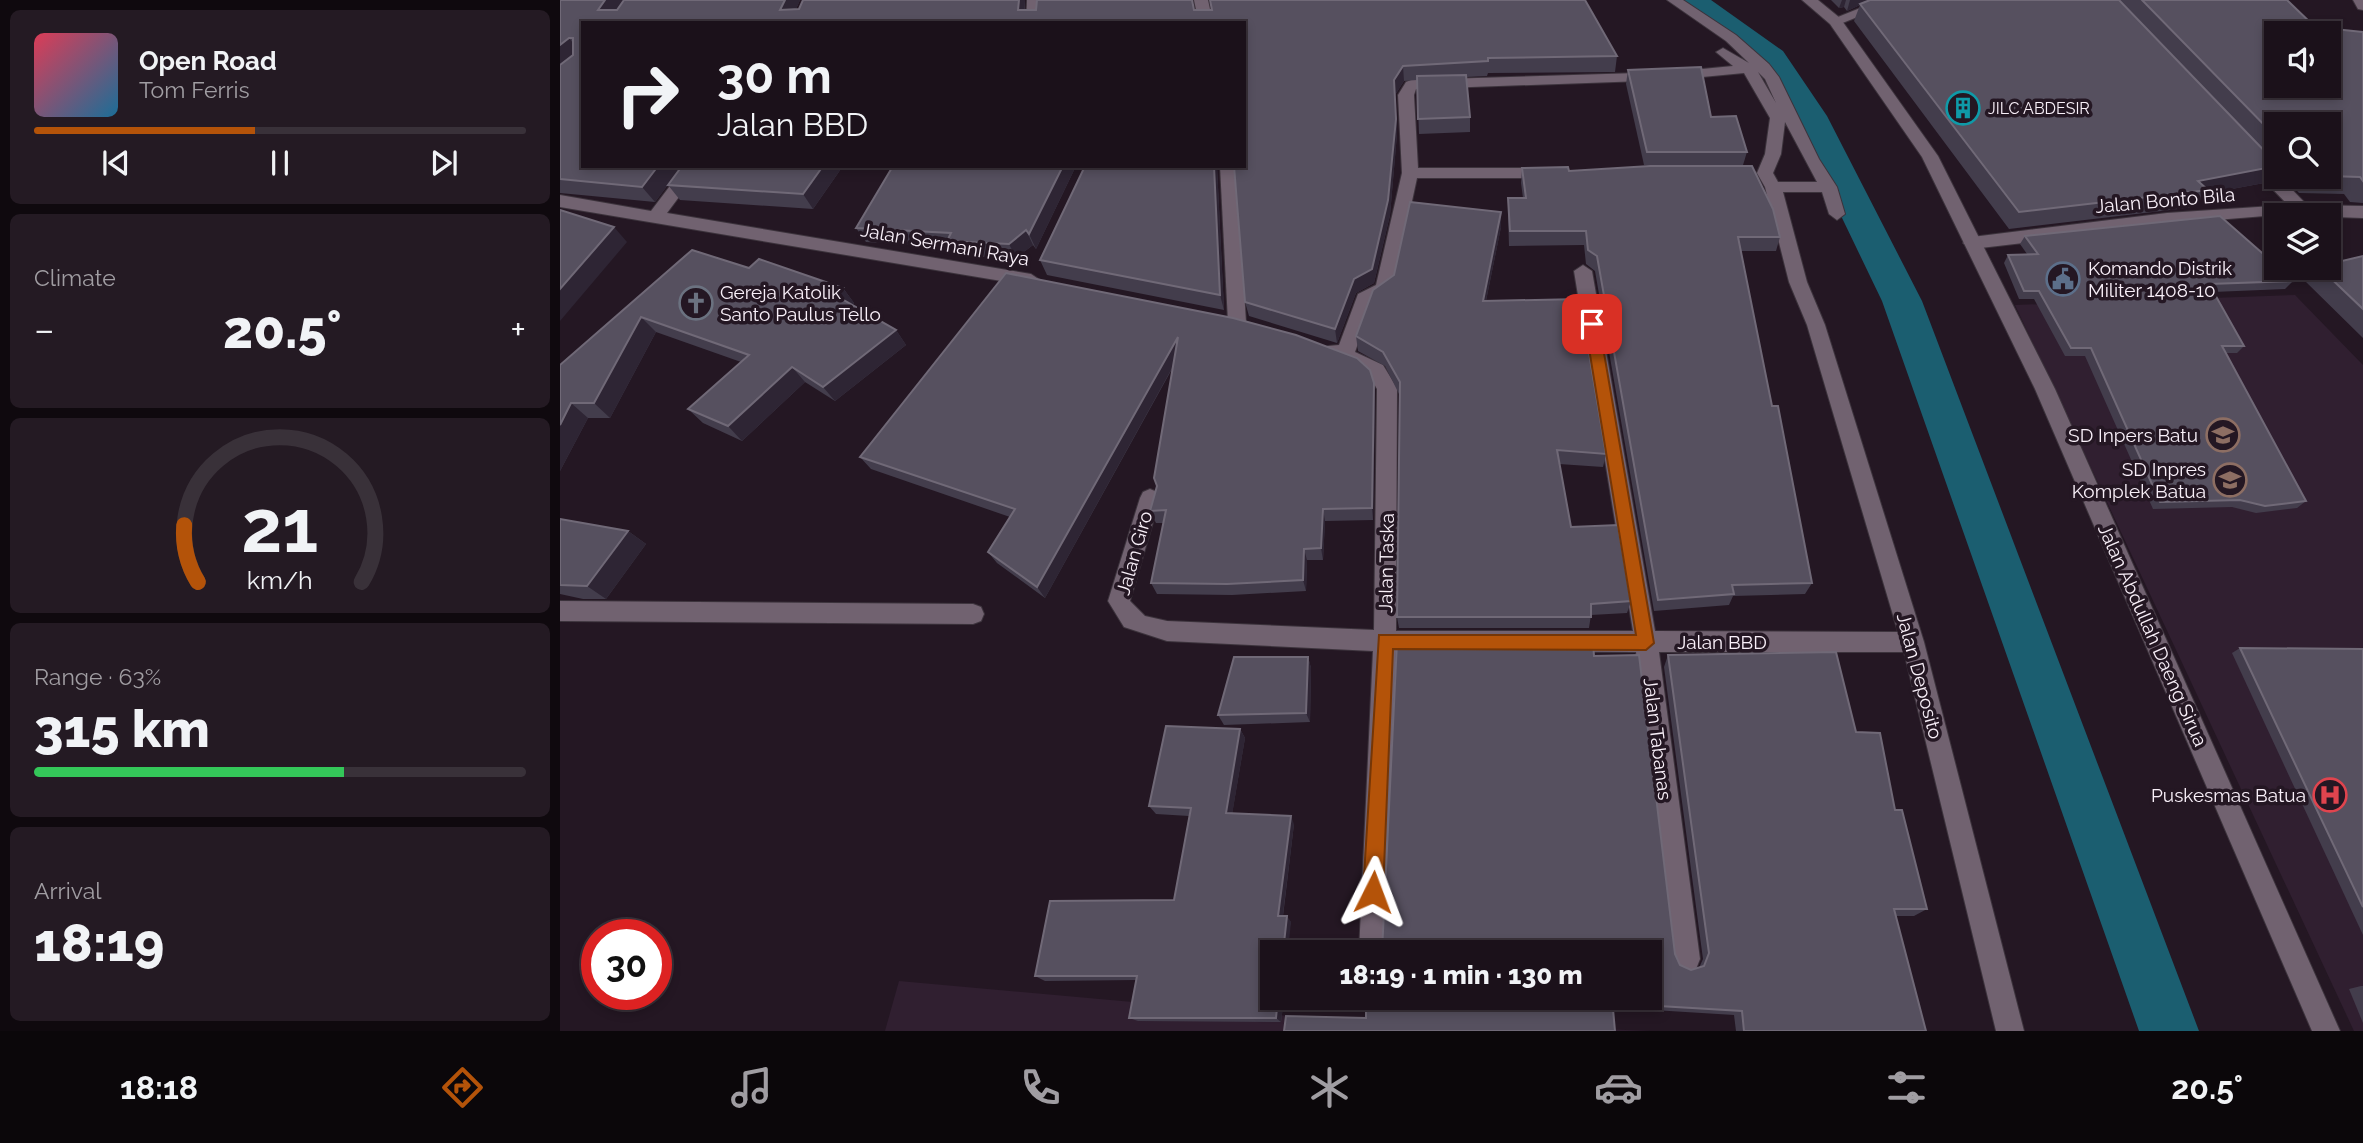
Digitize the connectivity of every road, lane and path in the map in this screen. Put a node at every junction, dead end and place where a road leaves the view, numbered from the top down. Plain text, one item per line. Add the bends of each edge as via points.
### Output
1 (1034, 0) edge
2 (1201, 0) edge
3 (1674, 0) edge
4 (1809, 0) edge
5 (1893, 0) edge
6 (2360, 0) edge
7 (2363, 6) edge
8 (1033, 21) edge
9 (1206, 21) edge
10 (1835, 21) junction
11 (1723, 52) dead end
12 (1756, 68) junction
13 (2244, 149) edge
14 (692, 168) edge
15 (1228, 168) edge
16 (1410, 173) junction
17 (1560, 173) edge
18 (1763, 178) junction
19 (1829, 187) junction
20 (560, 201) edge
21 (2295, 203) edge
22 (2341, 212) edge
23 (2363, 212) edge
24 (1837, 214) dead end
25 (2264, 214) edge
26 (656, 216) junction
27 (1972, 243) junction
28 (1041, 260) edge
29 (1583, 271) dead end
30 (1259, 328) edge
31 (1314, 344) edge
32 (1345, 354) junction
33 (1150, 498) dead end
34 (560, 611) edge
35 (973, 614) dead end
36 (1196, 632) joint
37 (1385, 641) junction
38 (1913, 642) junction
39 (1646, 643) junction
40 (1370, 940) edge
41 (1686, 959) dead end
42 (2010, 1031) edge
43 (2326, 1031) edge

1 - 8 street
2 - 9 street
3 - 12 street via 1731,38
4 - 10 street, Jalan Abdullah Daeng Sirua
5 - 10 street
6 - 7 street
10 - 27 street, Jalan Abdullah Daeng Sirua via 1930,156
11 - 12 street
12 - 16 street via 1671,76 1411,85 1406,95
12 - 18 street via 1778,118 1773,154
12 - 19 street via 1785,101 1811,160
13 - 21 street
14 - 26 street
15 - 30 street via 1230,320
16 - 17 street
16 - 32 street via 1384,289 1364,299
18 - 19 street
18 - 38 street, Jalan Deposito via 1816,325
19 - 24 street
20 - 26 street, Jalan Sermani Raya
22 - 23 street, Jalan Bonto Bila
25 - 27 street, Jalan Bonto Bila via 2087,228
26 - 28 street, Jalan Sermani Raya via 1039,282
27 - 43 street, Jalan Abdullah Daeng Sirua via 2045,388
29 - 39 street, Jalan Tabanas
31 - 32 street
32 - 37 street, Jalan Taska via 1376,370 1387,388
33 - 36 street, Jalan Giro via 1119,601 1132,622
34 - 35 street
36 - 37 street, Jalan BBD
37 - 39 street, Jalan BBD
37 - 40 street, Jalan Taska
38 - 39 street, Jalan BBD
38 - 42 street, Jalan Deposito
39 - 41 street, Jalan Tabanas

